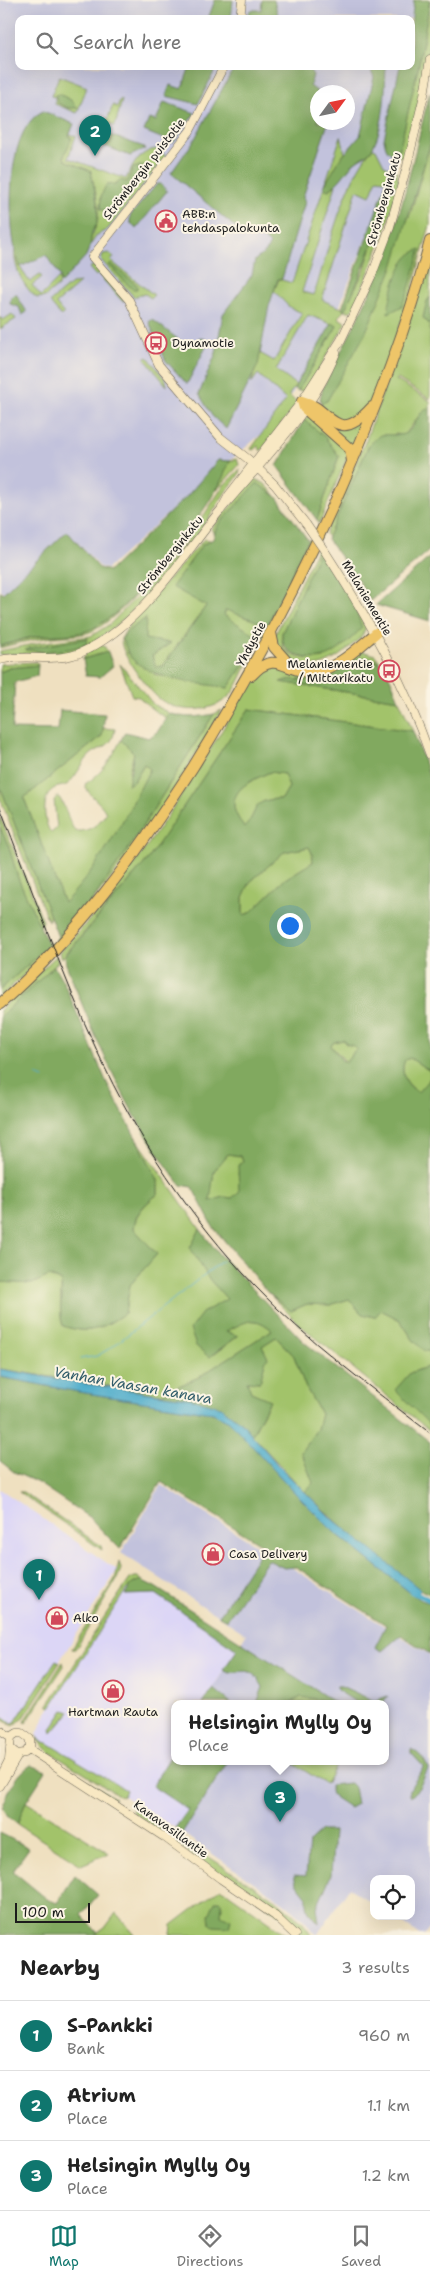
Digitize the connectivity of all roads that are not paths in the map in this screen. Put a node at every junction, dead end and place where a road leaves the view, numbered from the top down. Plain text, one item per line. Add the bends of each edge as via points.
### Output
1 (242, 0) edge
2 (240, 15) edge
3 (430, 59) edge
4 (222, 70) edge
5 (430, 241) edge
6 (378, 400) junction
7 (305, 404) junction
8 (352, 462) junction
9 (256, 466) junction
10 (271, 633) junction
11 (376, 634) junction
12 (0, 660) edge
13 (292, 666) junction
14 (242, 687) junction
15 (430, 756) edge
16 (0, 1004) edge
17 (0, 1730) edge
18 (11, 1737) junction
19 (10, 1748) junction
20 (29, 1749) junction
21 (19, 1754) junction
22 (0, 1778) edge
23 (0, 1786) edge
24 (295, 1935) edge

1 - 2 street
3 - 7 street, Strömberginkatu via 424,95 389,230 326,374
4 - 9 street, Strömbergin puistotie via 190,131 92,257 129,300 159,365 213,430
5 - 6 highway, Yhdystie via 404,329
6 - 7 highway via 359,420 346,424 340,424
6 - 8 highway, Yhdystie
7 - 8 highway via 350,449
7 - 9 street, Strömberginkatu
8 - 10 highway, Yhdystie via 324,527
9 - 11 street, Melaniementie, bridge via 306,524
9 - 12 street, Strömberginkatu via 229,494 221,510 154,594 103,639 84,651 57,659 25,657
10 - 13 highway via 280,657
10 - 14 highway, Yhdystie
11 - 13 highway via 327,668 313,672
11 - 15 street, Melaniementie via 402,684
13 - 14 highway via 276,662 264,665
14 - 16 highway, Yhdystie via 155,826 116,880 61,946
17 - 18 street
18 - 19 street
18 - 20 street via 17,1733 26,1734 31,1742
19 - 21 street
19 - 22 street via 9,1760
20 - 21 street
20 - 24 street, Kanavasillantie via 164,1837 275,1916
21 - 23 street

